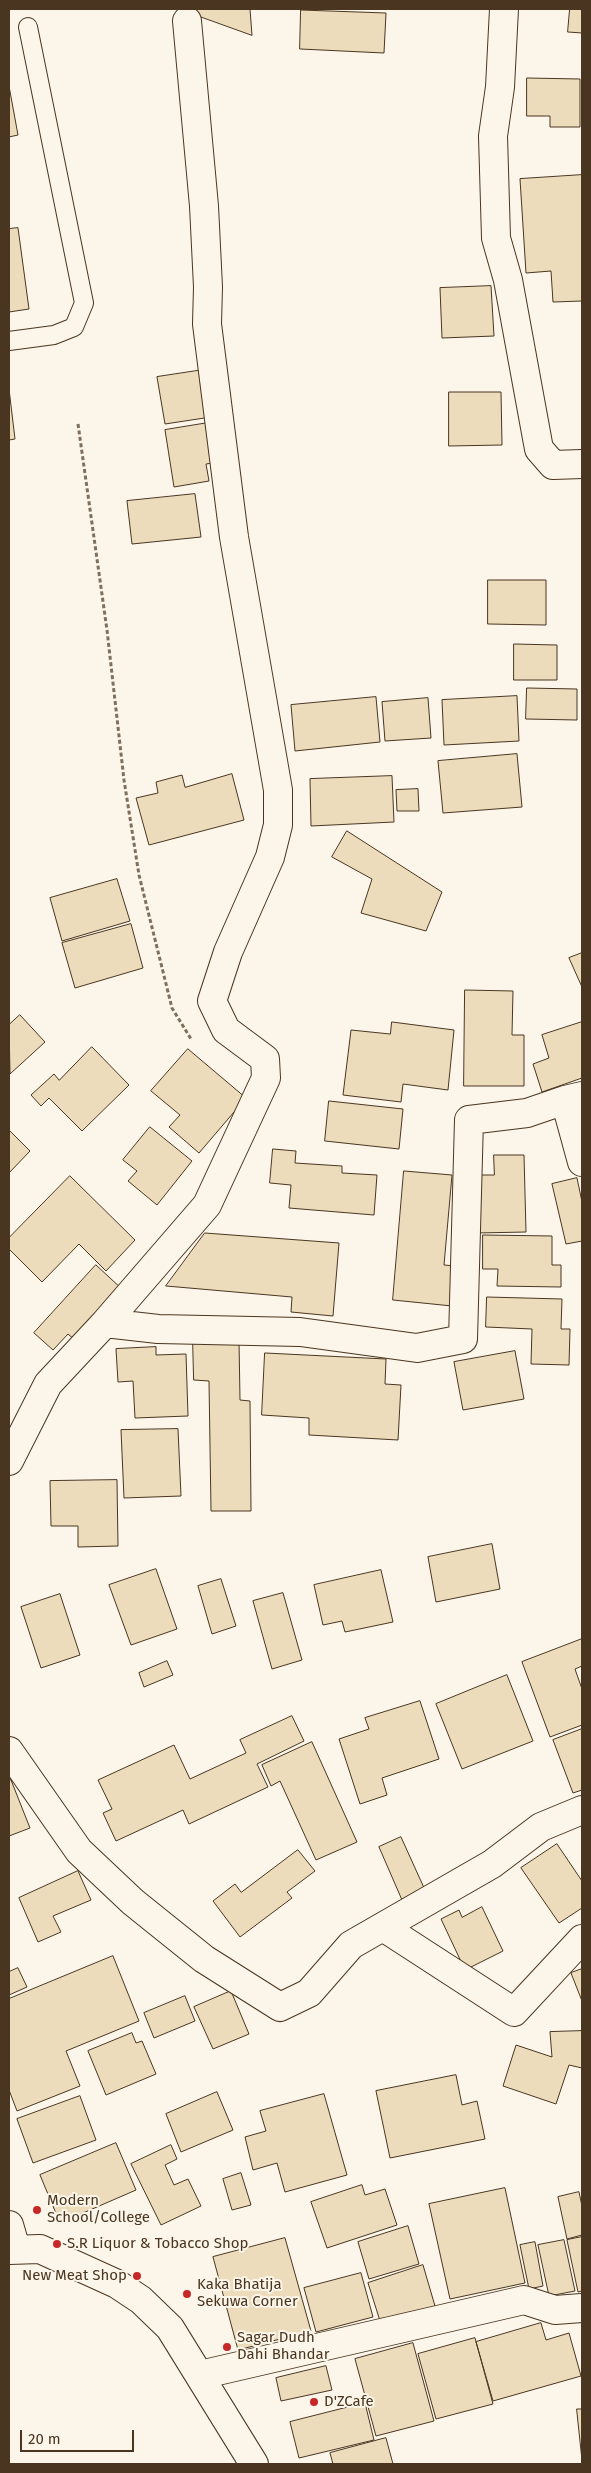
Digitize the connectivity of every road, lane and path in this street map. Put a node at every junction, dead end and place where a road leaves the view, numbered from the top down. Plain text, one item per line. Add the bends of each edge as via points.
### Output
1 (504, 9) edge
2 (187, 21) dead end
3 (28, 27) dead end
4 (9, 341) edge
5 (78, 424) dead end
6 (582, 464) edge
7 (226, 1030) junction
8 (574, 1098) edge
9 (582, 1162) edge
10 (105, 1323) junction
11 (9, 1461) edge
12 (9, 1751) edge
13 (582, 1810) edge
14 (384, 1927) junction
15 (582, 1939) edge
16 (11, 2241) edge
17 (582, 2308) edge
18 (200, 2375) junction
19 (254, 2464) edge

1 - 6 street via 500,87 493,136 496,238 508,280 539,449 552,465
2 - 7 street via 204,206 207,324 234,537 278,790 278,825 270,857 228,952 212,1002
3 - 4 lane via 84,303 74,327 54,335
5 - 7 path via 139,875 172,1008 190,1039
7 - 10 street via 265,1059 266,1078 207,1206
8 - 9 street
8 - 10 street via 527,1113 470,1120 463,1339 417,1348 300,1332 158,1328
10 - 11 street via 48,1384
12 - 14 street via 79,1852 133,1902 204,1958 280,2007 308,1993 352,1945
13 - 14 street via 541,1827 492,1864
14 - 15 street via 514,2012
16 - 18 street via 40,2249 117,2284 141,2300 170,2328
17 - 18 street via 555,2310 524,2300
18 - 19 street

